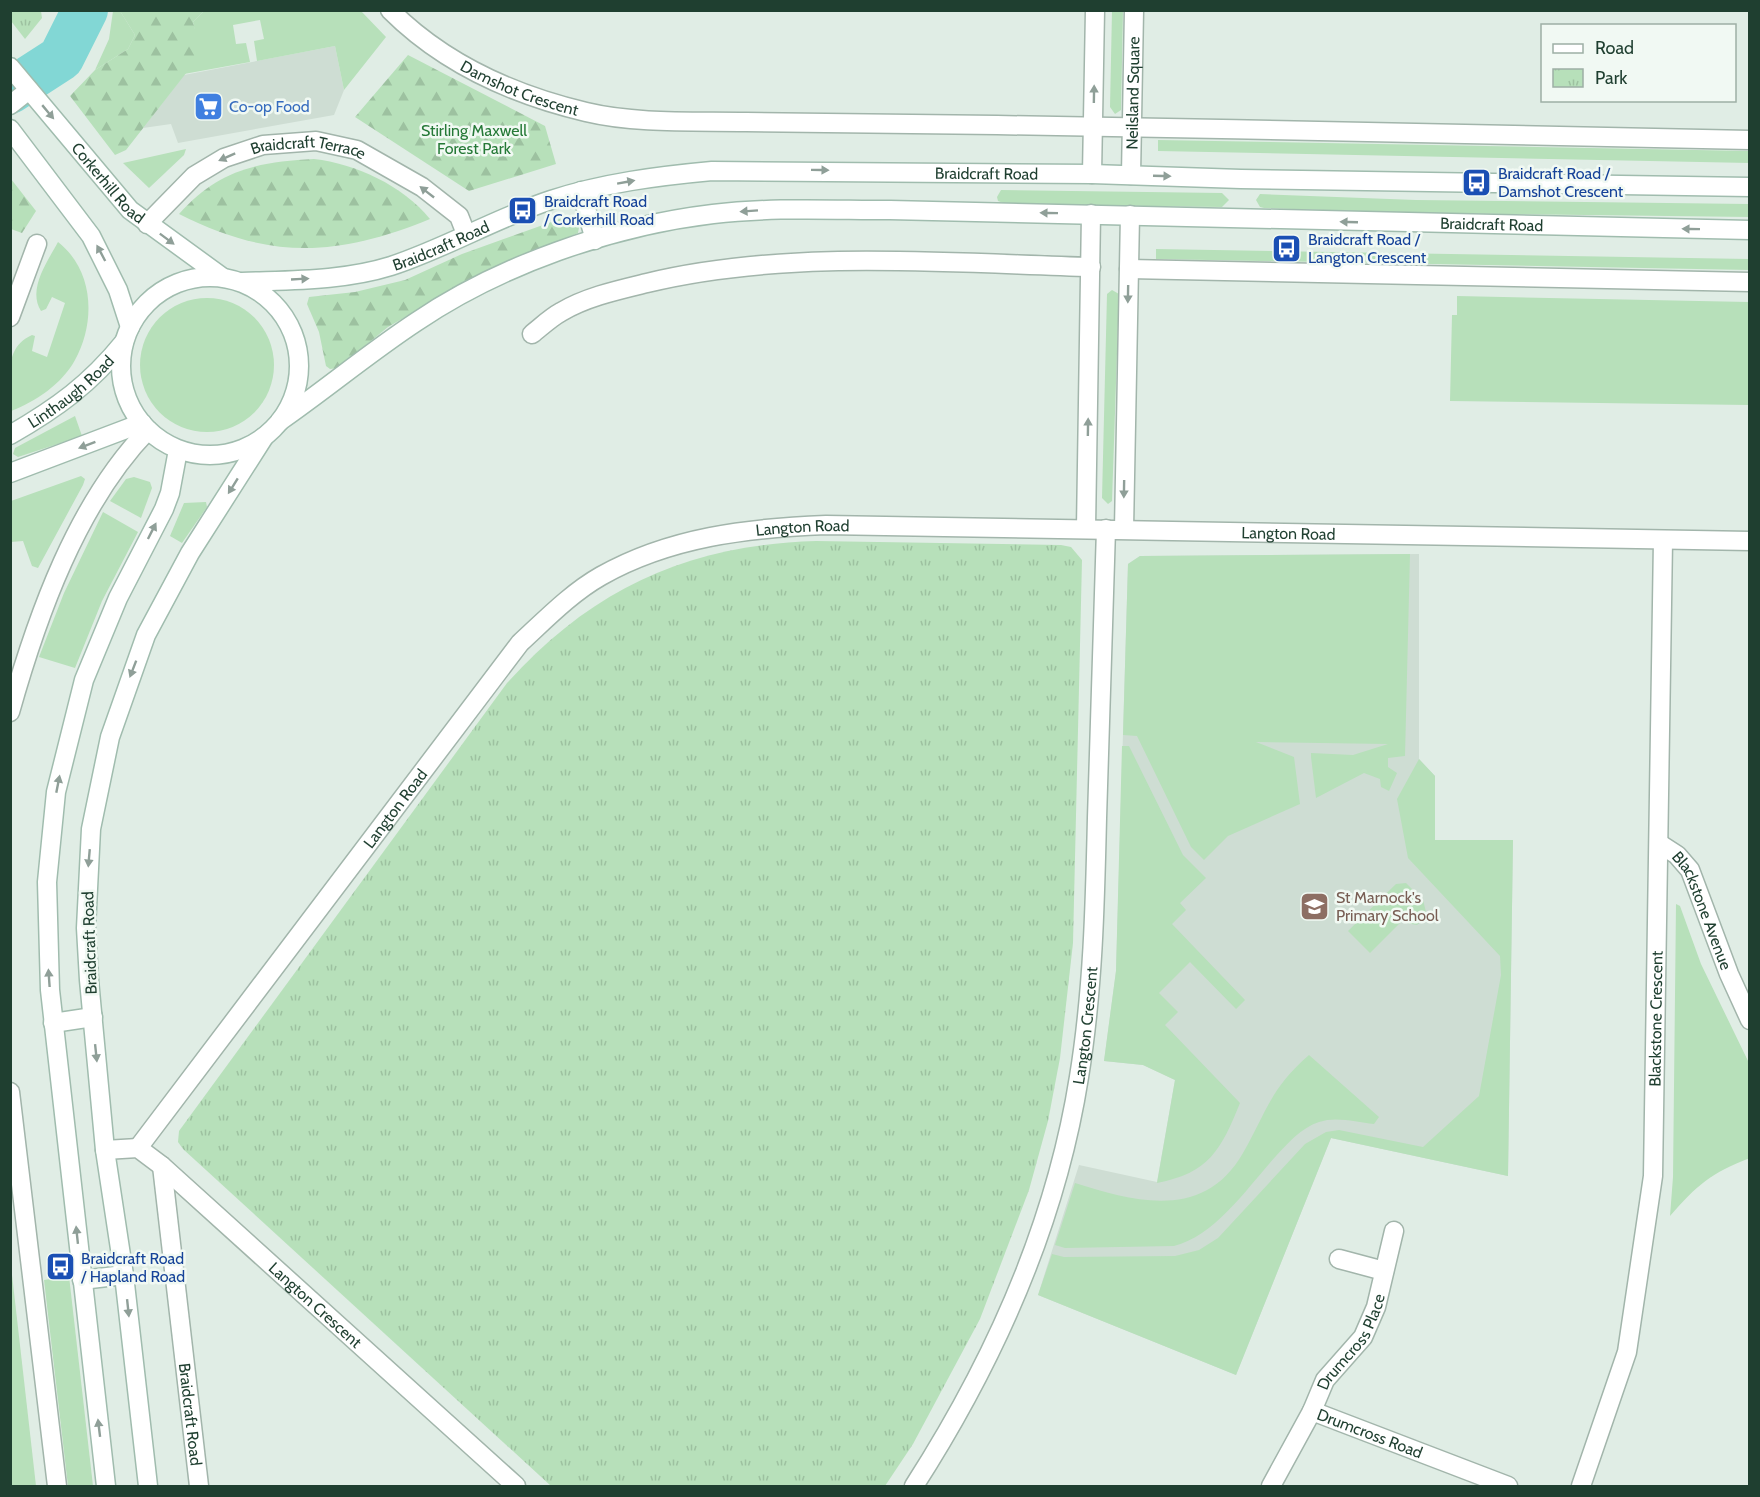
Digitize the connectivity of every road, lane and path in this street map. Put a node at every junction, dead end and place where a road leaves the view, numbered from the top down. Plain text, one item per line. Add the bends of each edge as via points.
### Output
1 (390, 10) edge
2 (1095, 10) edge
3 (1134, 10) edge
4 (10, 67) edge
5 (29, 90) junction
6 (10, 105) edge
7 (1093, 126) junction
8 (1131, 128) junction
9 (10, 129) edge
10 (1749, 140) edge
11 (1092, 174) junction
12 (1131, 175) junction
13 (1749, 187) edge
14 (581, 191) junction
15 (1091, 214) junction
16 (1130, 215) junction
17 (147, 224) junction
18 (1749, 230) edge
19 (466, 234) junction
20 (595, 240) junction
21 (37, 244) dead end
22 (1091, 267) junction
23 (1129, 269) junction
24 (222, 278) junction
25 (242, 282) junction
26 (1749, 282) edge
27 (10, 317) edge
28 (127, 334) junction
29 (532, 334) dead end
30 (280, 421) junction
31 (145, 427) junction
32 (10, 435) edge
33 (264, 437) junction
34 (178, 450) junction
35 (10, 473) edge
36 (1086, 528) junction
37 (1115, 529) junction
38 (1663, 540) junction
39 (1749, 541) edge
40 (10, 712) edge
41 (1660, 844) junction
42 (93, 1017) junction
43 (1749, 1020) edge
44 (53, 1023) junction
45 (10, 1092) edge
46 (138, 1148) junction
47 (105, 1150) junction
48 (162, 1166) junction
49 (18, 1224) edge
50 (1394, 1231) dead end
51 (1339, 1259) dead end
52 (1384, 1271) junction
53 (124, 1275) junction
54 (82, 1280) junction
55 (1312, 1411) junction
56 (57, 1486) edge
57 (106, 1486) edge
58 (148, 1486) edge
59 (199, 1486) edge
60 (516, 1486) edge
61 (914, 1486) edge
62 (1271, 1486) edge
63 (1508, 1486) edge
64 (1581, 1486) edge

1 - 7 street, Damshot Crescent via 456,63 519,93 588,113 669,121
7 -> 2 street
3 - 8 street, Neilsland Square
4 - 5 street, Corkerhill Road
5 - 6 street
5 -> 17 street, Corkerhill Road via 130,210
7 - 8 street
7 - 11 street
8 - 10 street
8 - 12 street, Neilsland Square
28 -> 9 street via 106,264 92,236
11 - 12 street, Braidcraft Road
14 -> 11 street, Braidcraft Road via 712,171
12 -> 13 street, Braidcraft Road
14 - 19 street, Braidcraft Road
14 - 20 street
15 - 16 street, Braidcraft Road
15 -> 20 street, Braidcraft Road via 770,209 669,220
15 - 22 street
18 -> 16 street, Braidcraft Road
16 - 23 street, Langton Crescent
19 -> 17 street, Braidcraft Terrace via 459,216 422,187 357,150 316,141 263,145 224,158 194,176
17 -> 24 street, Corkerhill Road
25 -> 19 street, Braidcraft Road via 358,274 391,266
20 - 30 street, Braidcraft Road via 531,262 460,295 416,322
21 - 27 street
22 - 29 street via 835,262 754,265 675,276 614,290 561,311
36 -> 22 street
23 - 26 street
23 -> 37 street, Langton Crescent
24 - 25 street
24 - 28 street via 202,277 169,287 148,301
25 - 30 street via 276,307 294,338 299,370 296,391
28 - 31 street via 121,372 124,392
28 - 32 street, Linthaugh Road via 100,372 74,395
30 - 33 street
31 - 34 street
31 -> 35 street
31 - 40 street via 110,474 52,587
33 - 34 street via 236,452 218,455
33 -> 42 street, Braidcraft Road via 166,594 146,635 110,737 93,819 87,879 86,928
44 -> 34 street via 47,882 62,761 84,680 118,598 164,509
36 - 37 street, Langton Road
36 - 46 street, Langton Road via 767,527 713,535 653,552 599,577 520,643
37 - 38 street, Langton Road
37 - 61 street, Langton Crescent via 1093,971 1079,1078 1059,1169 1017,1293
38 - 39 street, Langton Road
38 - 41 street, Blackstone Crescent
41 - 43 street, Blackstone Avenue via 1690,870
41 - 64 street, Blackstone Crescent via 1653,1176 1627,1352
42 - 44 street
42 -> 47 street, Braidcraft Road
54 -> 44 street
45 - 49 street
46 - 47 street
46 - 48 street, Langton Crescent
47 - 53 street, Braidcraft Road
48 - 59 street, Braidcraft Road
48 - 60 street, Langton Crescent
49 - 56 street
50 - 52 street, Drumcross Place
51 - 52 street, Drumcross Place
52 - 55 street, Drumcross Place via 1376,1307 1363,1337 1325,1380
53 - 54 street
53 -> 58 street, Braidcraft Road
57 -> 54 street
55 - 62 street, Drumcross Road
55 - 63 street, Drumcross Road

